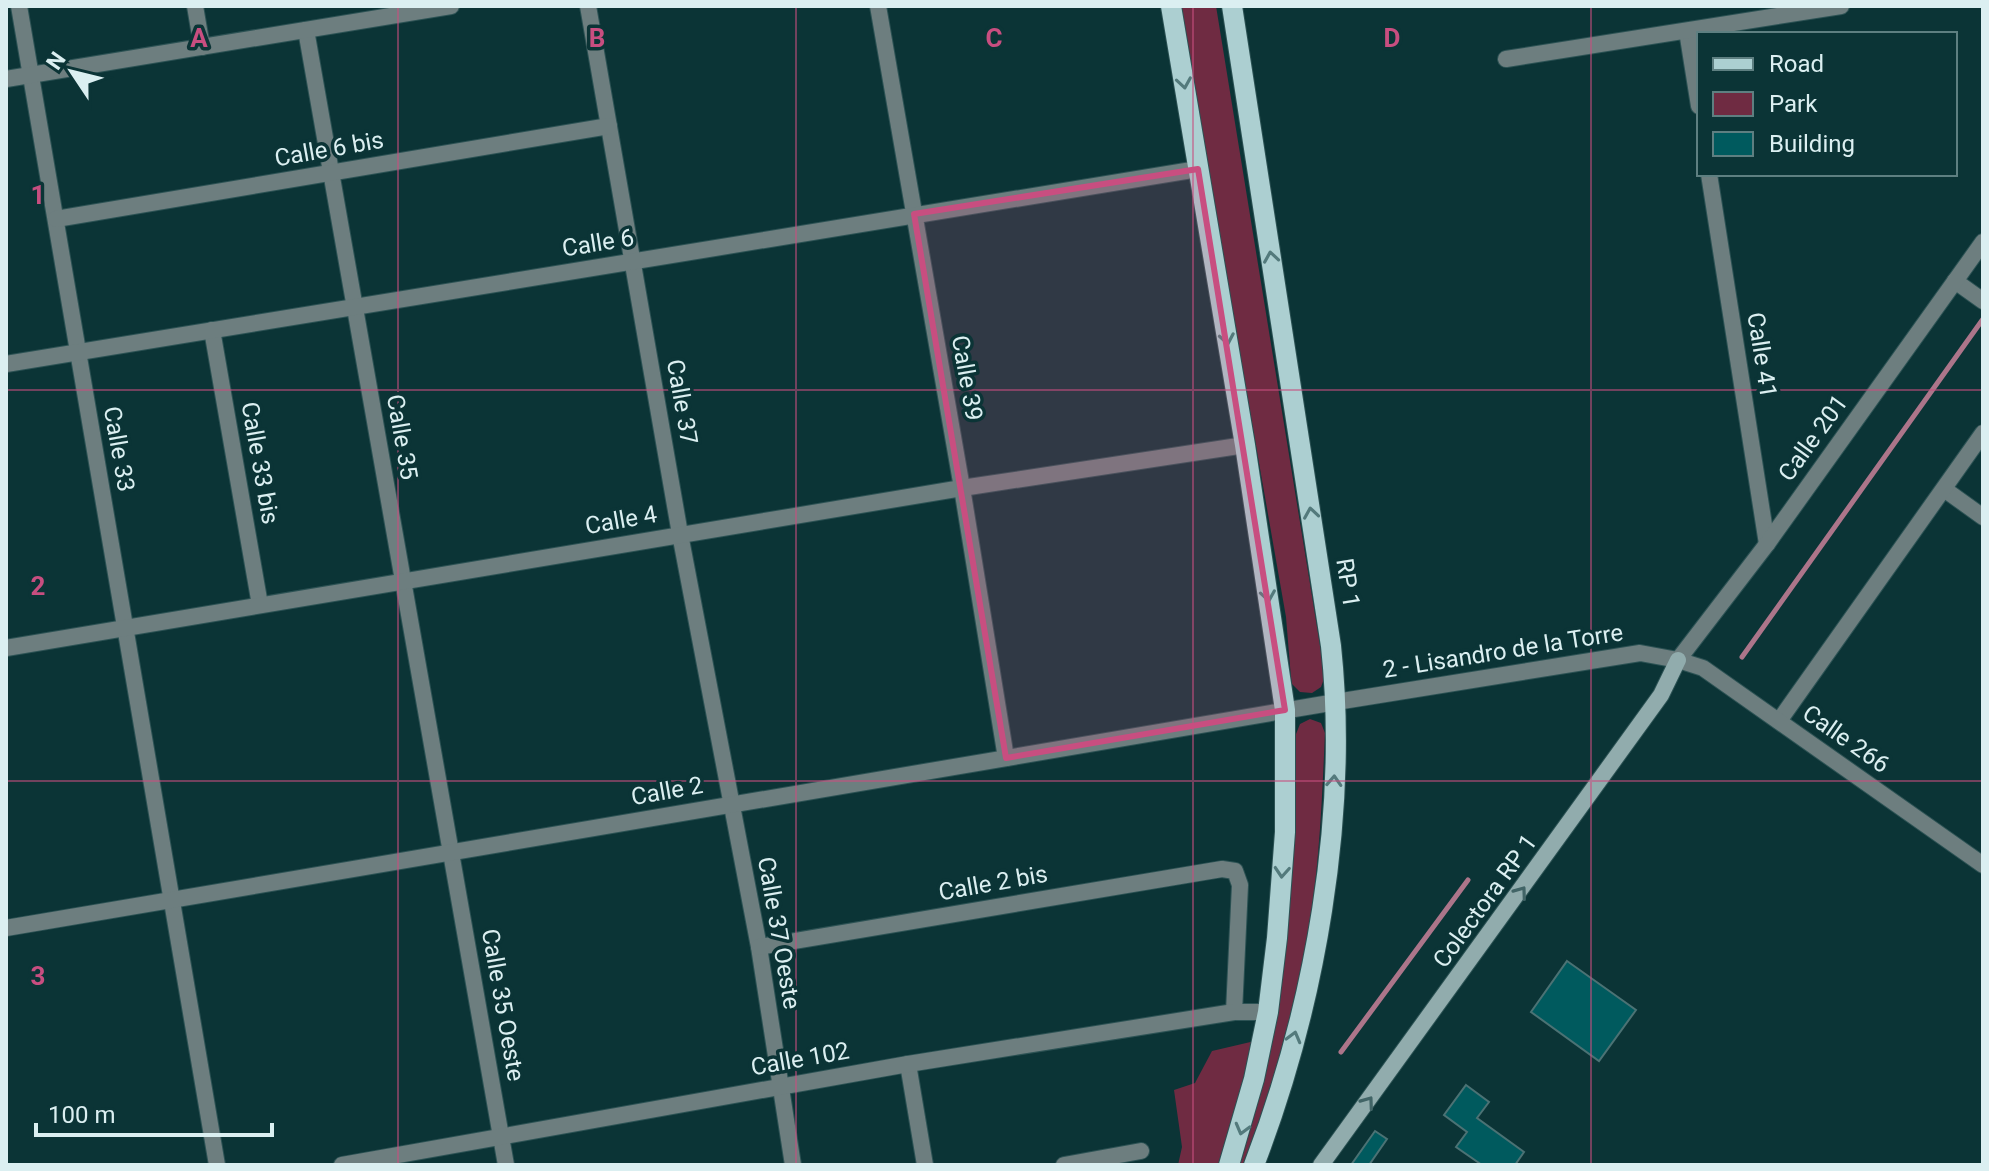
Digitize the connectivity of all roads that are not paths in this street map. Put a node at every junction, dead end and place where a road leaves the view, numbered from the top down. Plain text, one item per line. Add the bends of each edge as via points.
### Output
1 (19, 6) edge
2 (195, 6) edge
3 (451, 6) edge
4 (588, 6) edge
5 (878, 6) edge
6 (1171, 6) edge
7 (1232, 6) edge
8 (1841, 6) edge
9 (432, 8) edge
10 (306, 30) junction
11 (1687, 31) junction
12 (202, 47) junction
13 (1506, 59) dead end
14 (31, 75) junction
15 (6, 79) edge
16 (1697, 94) edge
17 (609, 126) junction
18 (1198, 169) junction
19 (330, 173) junction
20 (1709, 176) edge
21 (914, 214) junction
22 (56, 219) junction
23 (1983, 242) edge
24 (634, 262) junction
25 (1955, 281) junction
26 (1983, 301) edge
27 (354, 306) junction
28 (212, 330) junction
29 (77, 352) junction
30 (6, 364) edge
31 (1983, 433) edge
32 (1245, 445) junction
33 (962, 488) junction
34 (1944, 489) junction
35 (1983, 517) edge
36 (680, 534) junction
37 (1767, 544) junction
38 (405, 583) junction
39 (260, 605) junction
40 (126, 627) junction
41 (6, 648) edge
42 (1678, 660) junction
43 (1336, 702) junction
44 (1285, 710) junction
45 (1779, 721) junction
46 (1006, 758) junction
47 (732, 805) junction
48 (452, 852) junction
49 (1983, 865) edge
50 (173, 900) junction
51 (6, 928) edge
52 (759, 947) junction
53 (1234, 1012) junction
54 (1268, 1012) junction
55 (908, 1064) junction
56 (780, 1088) junction
57 (501, 1138) junction
58 (1141, 1151) dead end
59 (1234, 1164) edge
60 (217, 1165) edge
61 (342, 1165) edge
62 (506, 1165) edge
63 (793, 1165) edge
64 (925, 1165) edge
65 (1069, 1165) edge
66 (1254, 1165) edge
67 (1321, 1165) edge

1 - 14 street, Calle 33
2 - 12 street
3 - 9 street
4 - 17 street, Calle 37
5 - 21 street, Calle 39
6 -> 18 main road
43 -> 7 main road, RP 1
8 - 11 street
9 - 10 street
10 - 12 street
10 - 19 street, Calle 35
11 - 13 street
11 - 16 street
12 - 14 street
14 - 15 street
14 - 22 street, Calle 33
17 - 19 street, Calle 6 bis
17 - 24 street, Calle 37
18 - 21 street, Calle 6
18 -> 32 main road
19 - 22 street, Calle 6 bis
19 - 27 street, Calle 35
20 - 37 street, Calle 41
21 - 24 street, Calle 6
21 - 33 street, Calle 39
22 - 29 street, Calle 33
23 - 25 street, Calle 201
24 - 27 street, Calle 6
24 - 36 street, Calle 37
25 - 26 street
25 - 37 street, Calle 201
27 - 28 street, Calle 6
27 - 38 street, Calle 35
28 - 29 street, Calle 6
28 - 39 street, Calle 33 bis
29 - 30 street, Calle 6
29 - 40 street, Calle 33
31 - 34 street
32 - 33 street, Calle 4
32 -> 44 main road
33 - 36 street, Calle 4
33 - 46 street, Calle 39
34 - 35 street
34 - 45 street
36 - 38 street, Calle 4
36 - 47 street, Calle 37
37 - 42 street, Calle 201
38 - 39 street, Calle 4
38 - 48 street, Calle 35
39 - 40 street, Calle 4
40 - 41 street, Calle 4
40 - 50 street, Calle 33
42 - 43 street, 2 - Lisandro de la Torre via 1640,653
42 - 45 street, Calle 266 via 1703,668
67 -> 42 main road, Colectora RP 1 via 1653,707
43 - 44 street, Calle 2
66 -> 43 main road, RP 1 via 1283,1077 1316,942 1333,801
44 - 46 street, Calle 2
44 -> 54 main road via 1285,832
45 - 49 street, Calle 266
46 - 47 street, Calle 2
47 - 48 street, Calle 2
47 - 52 street, Calle 37 Oeste
48 - 50 street, Calle 2
48 - 57 street, Calle 35 Oeste
50 - 51 street, Calle 2
50 - 60 street, Calle 33
52 - 53 street, Calle 2 bis via 1222,869 1235,871 1240,885
52 - 56 street, Calle 37 Oeste
53 - 54 street, Calle 102
53 - 55 street, Calle 102
54 -> 59 main road
55 - 56 street, Calle 102
55 - 64 street
56 - 57 street, Calle 102
56 - 63 street, Calle 37 Oeste
57 - 61 street, Calle 102
57 - 62 street, Calle 35 Oeste
58 - 65 street

